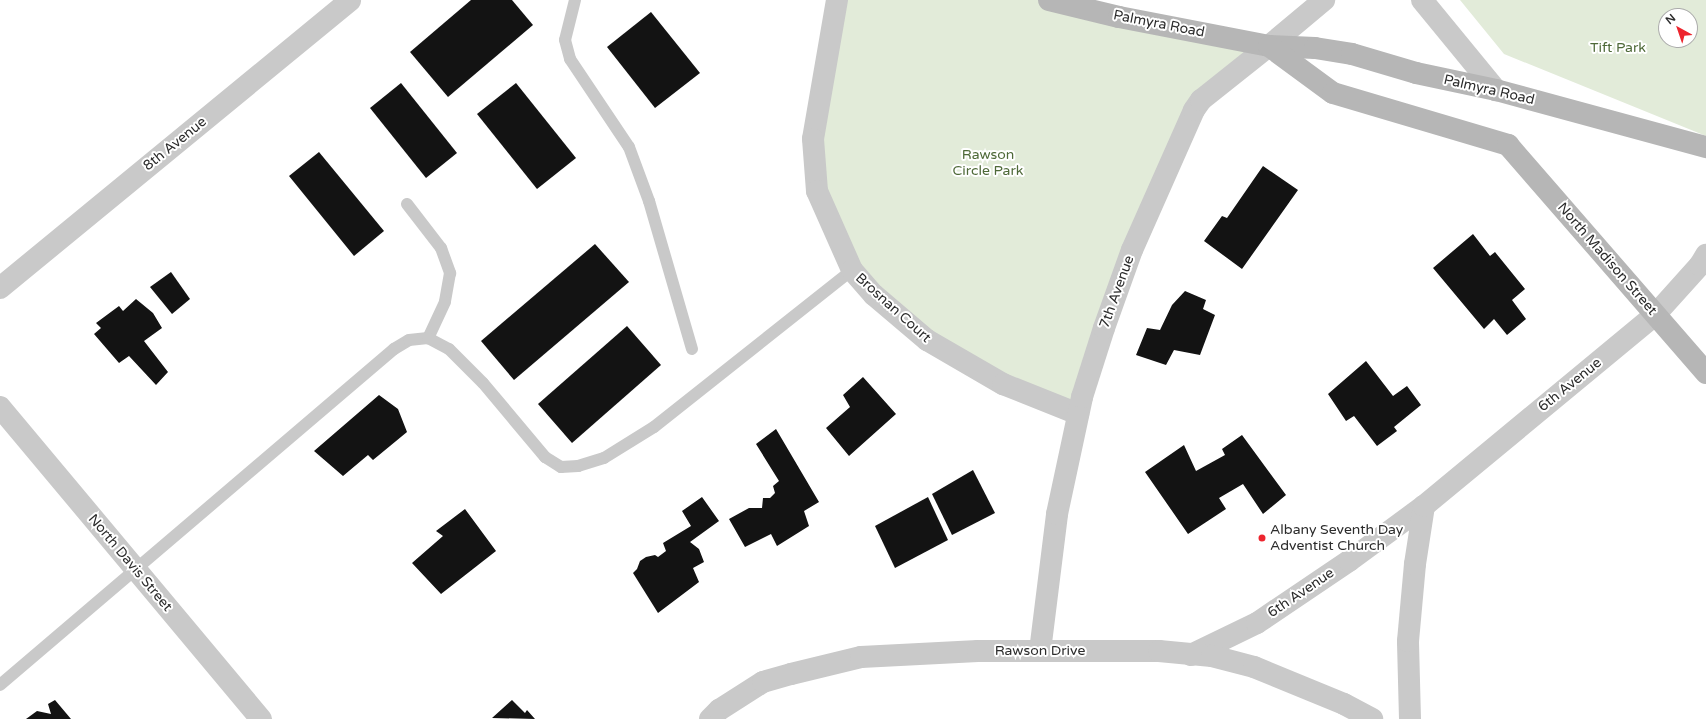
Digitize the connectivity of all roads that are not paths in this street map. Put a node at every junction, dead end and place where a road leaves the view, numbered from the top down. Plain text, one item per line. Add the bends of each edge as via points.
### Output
1 (350, 0) edge
2 (575, 0) edge
3 (837, 0) edge
4 (1049, 0) edge
5 (1324, 0) edge
6 (1422, 0) edge
7 (1101, 6) edge
8 (1269, 46) junction
9 (1496, 90) junction
10 (1508, 145) joint
11 (1706, 147) edge
12 (408, 204) dead end
13 (1706, 255) edge
14 (852, 270) junction
15 (0, 288) edge
16 (1655, 315) junction
17 (428, 338) junction
18 (692, 350) dead end
19 (1706, 373) edge
20 (0, 407) edge
21 (1078, 414) junction
22 (1424, 506) junction
23 (136, 570) junction
24 (1040, 651) junction
25 (1191, 655) junction
26 (0, 685) edge
27 (261, 719) edge
28 (710, 719) edge
29 (1372, 719) edge
30 (1410, 719) edge

1 - 15 street, 8th Avenue
2 - 18 lane via 565,40 570,59 629,147 649,201
3 - 14 street, Brosnan Court via 813,139 817,192
4 - 7 main road, Palmyra Road
5 - 8 street, 7th Avenue
6 - 9 street
7 - 8 main road, Palmyra Road
8 - 9 main road, Palmyra Road via 1315,48 1352,54 1416,73
8 - 10 main road, Palmyra Road via 1333,93
8 - 21 street, 7th Avenue via 1200,100 1194,110 1130,257 1104,328
9 - 11 main road, Palmyra Road
10 - 16 main road, North Madison Street
12 - 17 lane via 441,248 450,273 445,302
13 - 16 street, 6th Avenue
14 - 17 lane via 654,427 604,458 578,466 560,467 545,457 483,383 449,349
14 - 21 street, Brosnan Court via 874,295 927,340 1003,384
16 - 19 main road, North Madison Street
16 - 22 street, 6th Avenue
17 - 23 lane via 409,340 394,349
20 - 23 street, North Davis Street
21 - 24 street, 7th Avenue via 1057,514
22 - 25 street, 6th Avenue via 1349,561 1257,622
22 - 30 street via 1415,564 1408,641
23 - 26 lane
23 - 27 street, North Davis Street
24 - 25 street, Rawson Drive via 1159,651
24 - 28 street, Rawson Drive via 978,651 861,657 763,682 719,710
25 - 29 street, Rawson Drive via 1212,656 1254,667 1344,704

